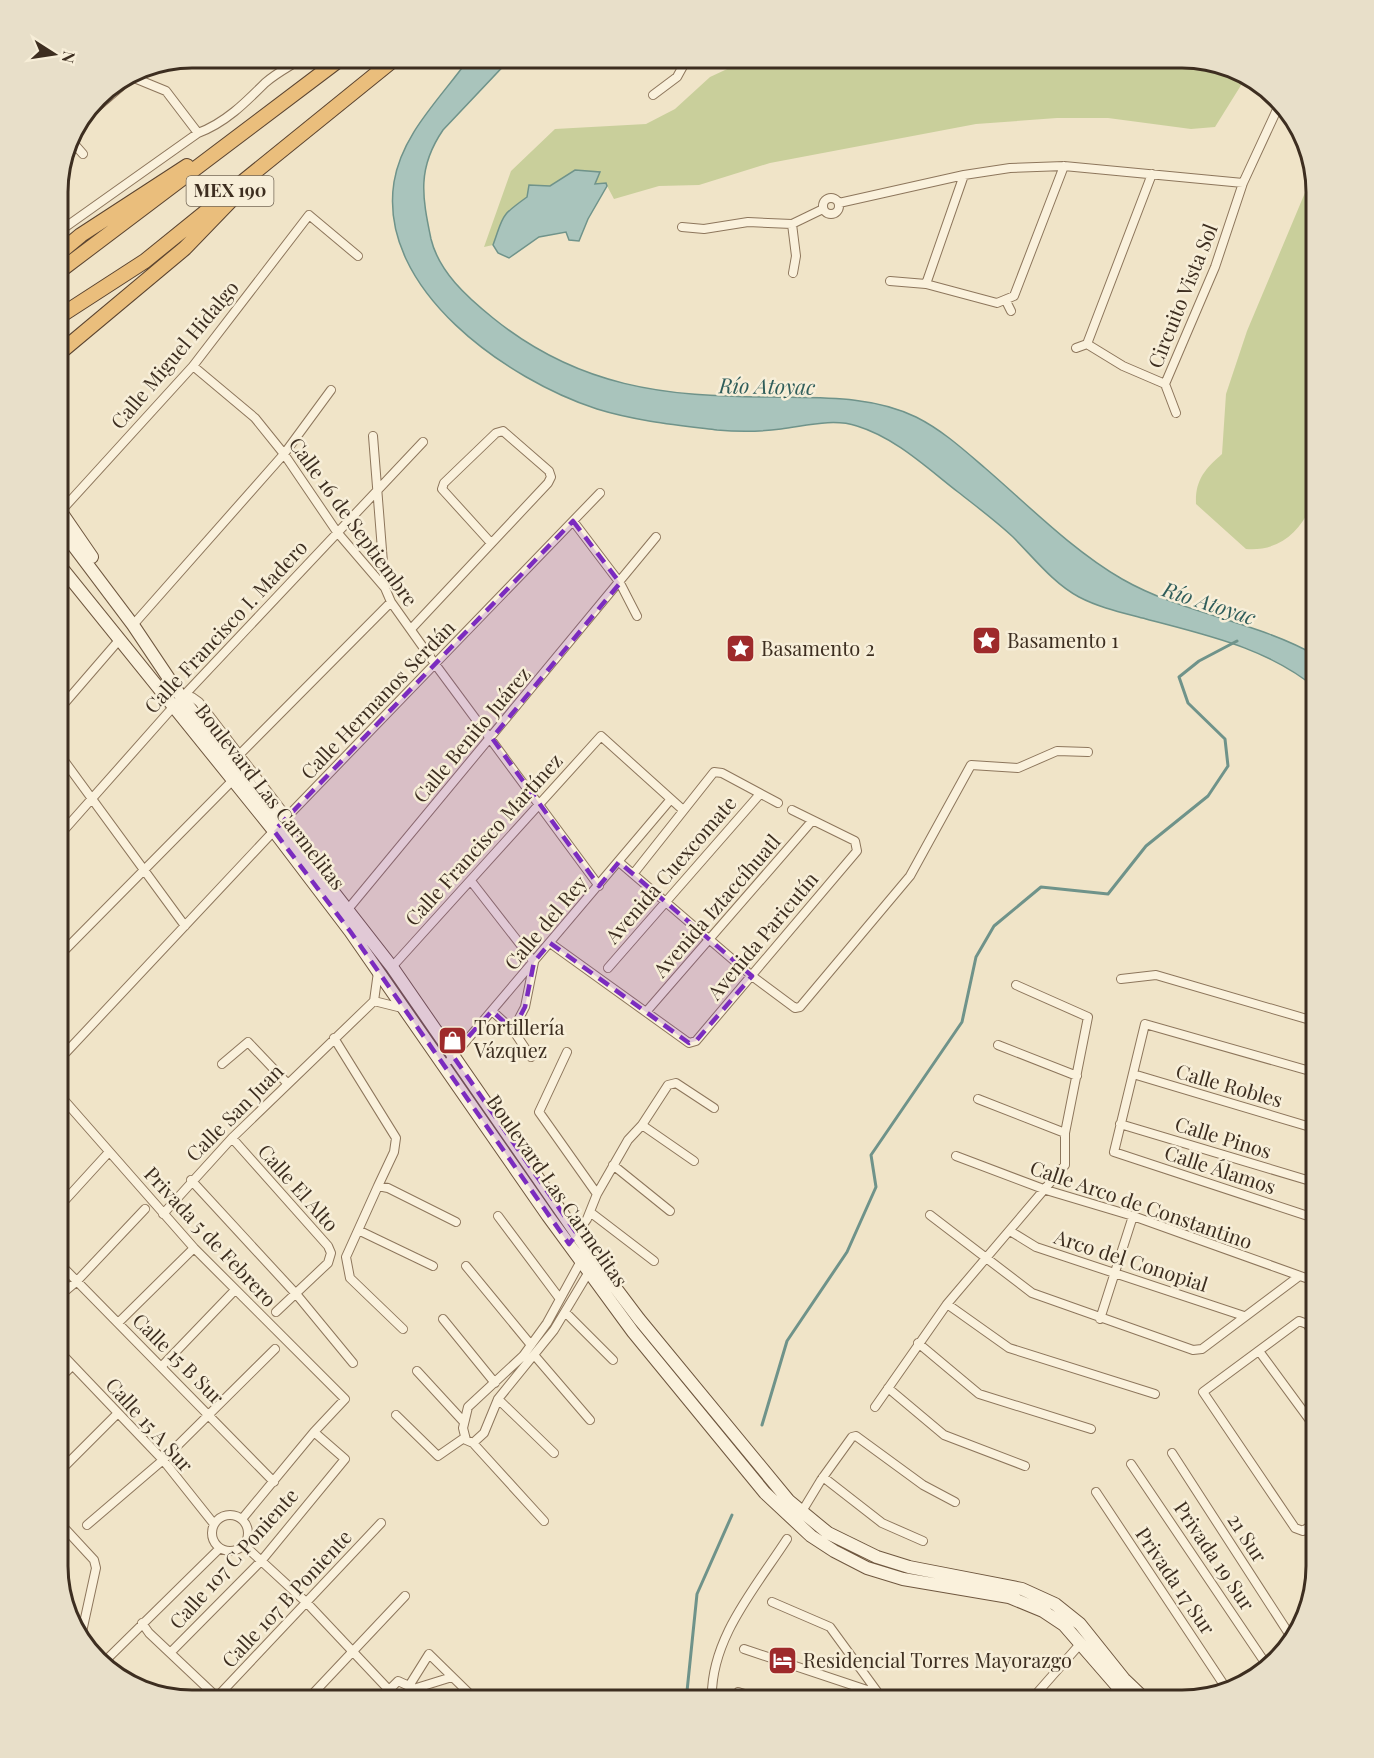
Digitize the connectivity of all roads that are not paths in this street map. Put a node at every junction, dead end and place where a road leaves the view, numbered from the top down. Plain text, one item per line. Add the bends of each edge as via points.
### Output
1 (287, 68) edge
2 (328, 68) edge
3 (384, 68) edge
4 (682, 68) edge
5 (139, 80) edge
6 (653, 95) dead end
7 (1276, 111) edge
8 (198, 133) junction
9 (238, 135) junction
10 (76, 146) edge
11 (83, 154) dead end
12 (264, 162) junction
13 (1064, 166) junction
14 (1152, 174) junction
15 (964, 175) junction
16 (1243, 183) junction
17 (792, 224) junction
18 (68, 225) edge
19 (682, 227) dead end
20 (68, 246) edge
21 (358, 256) dead end
22 (68, 265) edge
23 (793, 273) dead end
24 (890, 281) dead end
25 (926, 284) junction
26 (1006, 301) junction
27 (68, 311) edge
28 (1011, 311) dead end
29 (94, 323) junction
30 (1087, 344) junction
31 (68, 345) edge
32 (1076, 348) dead end
33 (68, 350) edge
34 (193, 366) junction
35 (1166, 384) junction
36 (332, 390) dead end
37 (1176, 413) dead end
38 (373, 436) dead end
39 (423, 442) dead end
40 (284, 454) junction
41 (378, 490) junction
42 (600, 493) dead end
43 (68, 498) edge
44 (68, 521) edge
45 (573, 521) junction
46 (337, 532) junction
47 (656, 537) dead end
48 (68, 538) edge
49 (491, 543) junction
50 (68, 575) edge
51 (620, 583) junction
52 (104, 584) junction
53 (386, 588) junction
54 (391, 602) junction
55 (637, 616) dead end
56 (133, 625) junction
57 (411, 629) junction
58 (120, 639) junction
59 (435, 664) junction
60 (68, 699) edge
61 (178, 702) junction
62 (492, 738) junction
63 (1088, 752) dead end
64 (240, 754) junction
65 (68, 766) edge
66 (233, 780) junction
67 (760, 794) junction
68 (670, 799) junction
69 (93, 801) junction
70 (778, 803) dead end
71 (538, 804) junction
72 (682, 808) junction
73 (792, 810) dead end
74 (812, 821) junction
75 (68, 827) edge
76 (278, 827) junction
77 (619, 862) junction
78 (143, 871) junction
79 (634, 873) junction
80 (471, 881) junction
81 (599, 886) junction
82 (666, 901) junction
83 (349, 908) junction
84 (184, 926) junction
85 (710, 938) junction
86 (550, 943) junction
87 (68, 947) edge
88 (534, 962) junction
89 (393, 967) junction
90 (608, 968) dead end
91 (378, 972) junction
92 (752, 975) junction
93 (1121, 979) dead end
94 (1016, 985) dead end
95 (374, 1001) junction
96 (404, 1008) junction
97 (492, 1011) junction
98 (646, 1012) junction
99 (1306, 1019) edge
100 (513, 1030) junction
101 (334, 1038) junction
102 (998, 1045) dead end
103 (68, 1050) edge
104 (567, 1052) dead end
105 (453, 1056) junction
106 (531, 1057) dead end
107 (222, 1064) dead end
108 (445, 1068) junction
109 (1306, 1070) edge
110 (1132, 1074) junction
111 (1077, 1076) junction
112 (287, 1083) junction
113 (978, 1099) dead end
114 (68, 1105) edge
115 (714, 1108) dead end
116 (1120, 1124) junction
117 (642, 1125) junction
118 (1306, 1126) edge
119 (1065, 1133) junction
120 (232, 1138) junction
121 (109, 1152) junction
122 (956, 1156) dead end
123 (694, 1161) dead end
124 (613, 1165) junction
125 (191, 1180) junction
126 (1306, 1181) edge
127 (378, 1186) junction
128 (1046, 1190) junction
129 (597, 1194) junction
130 (68, 1197) edge
131 (145, 1209) dead end
132 (670, 1211) dead end
133 (590, 1212) junction
134 (163, 1214) junction
135 (930, 1215) dead end
136 (1306, 1215) edge
137 (498, 1216) dead end
138 (1133, 1216) junction
139 (456, 1222) dead end
140 (360, 1231) junction
141 (1010, 1231) junction
142 (573, 1239) junction
143 (194, 1248) junction
144 (986, 1258) junction
145 (589, 1261) junction
146 (654, 1261) dead end
147 (433, 1266) dead end
148 (466, 1266) dead end
149 (68, 1273) edge
150 (1114, 1275) junction
151 (1298, 1277) junction
152 (1306, 1279) edge
153 (76, 1282) junction
154 (68, 1289) edge
155 (235, 1290) junction
156 (297, 1295) junction
157 (560, 1299) junction
158 (947, 1304) junction
159 (276, 1312) dead end
160 (565, 1312) junction
161 (1244, 1316) junction
162 (443, 1318) dead end
163 (1100, 1319) junction
164 (118, 1323) junction
165 (1306, 1325) edge
166 (403, 1329) dead end
167 (918, 1343) junction
168 (531, 1345) junction
169 (275, 1348) dead end
170 (1259, 1350) junction
171 (535, 1356) junction
172 (613, 1360) dead end
173 (68, 1362) edge
174 (353, 1363) dead end
175 (72, 1366) junction
176 (161, 1367) junction
177 (68, 1370) edge
178 (417, 1371) dead end
179 (495, 1383) junction
180 (888, 1388) junction
181 (1155, 1394) dead end
182 (498, 1399) junction
183 (876, 1407) dead end
184 (118, 1413) junction
185 (208, 1414) junction
186 (396, 1415) dead end
187 (1306, 1416) edge
188 (590, 1420) dead end
189 (463, 1421) junction
190 (1091, 1429) dead end
191 (314, 1432) junction
192 (464, 1438) junction
193 (473, 1443) junction
194 (555, 1453) dead end
195 (1172, 1453) dead end
196 (163, 1460) junction
197 (68, 1463) edge
198 (1131, 1464) dead end
199 (1024, 1466) dead end
200 (824, 1477) junction
201 (274, 1482) junction
202 (1096, 1492) dead end
203 (955, 1502) dead end
204 (801, 1513) junction
205 (242, 1519) junction
206 (544, 1521) dead end
207 (381, 1523) dead end
208 (214, 1524) junction
209 (87, 1525) dead end
210 (1306, 1529) edge
211 (68, 1532) edge
212 (787, 1539) dead end
213 (923, 1541) dead end
214 (244, 1545) junction
215 (220, 1548) junction
216 (262, 1560) junction
217 (405, 1596) dead end
218 (772, 1602) dead end
219 (307, 1603) junction
220 (1067, 1620) junction
221 (142, 1623) junction
222 (83, 1627) edge
223 (1288, 1632) edge
224 (1081, 1643) junction
225 (744, 1649) dead end
226 (354, 1651) junction
227 (170, 1653) junction
228 (108, 1658) edge
229 (1264, 1660) edge
230 (452, 1677) junction
231 (1223, 1683) edge
232 (410, 1688) junction
233 (209, 1690) edge
234 (227, 1690) edge
235 (317, 1690) edge
236 (389, 1690) joint
237 (466, 1690) edge
238 (713, 1690) edge
239 (862, 1690) edge
240 (877, 1690) edge
241 (1040, 1690) edge
242 (1121, 1690) edge
243 (1136, 1690) edge

1 - 8 street via 239,108
2 - 9 highway, MEX 190
3 - 12 highway, MEX 190
4 - 6 street
5 - 8 street via 166,91
7 - 16 street, Circuito Vista Sol
8 - 18 street
9 - 20 highway
9 - 22 highway, MEX 190 via 158,200
10 - 11 street
12 - 27 highway, MEX 190 via 145,261
12 - 29 highway via 185,248
13 - 14 street
13 - 15 street
13 - 26 street via 1014,296
14 - 16 street
14 - 30 street
15 - 17 street via 839,203 834,198 827,199 823,209
15 - 25 street
16 - 35 street, Circuito Vista Sol via 1215,267
17 - 19 street via 747,222 704,229
17 - 23 street via 796,256
21 - 34 street, Calle Miguel Hidalgo via 309,215
24 - 25 street
25 - 26 street via 997,303
26 - 28 street
29 - 31 highway
29 - 33 main road
30 - 32 street
30 - 35 street, Circuito Vista Sol via 1123,366
34 - 40 street, Calle 16 de Septiembre via 255,418
34 - 43 street, Calle Miguel Hidalgo
35 - 37 street
36 - 40 street
38 - 41 street
39 - 41 street, Calle Francisco I. Madero
40 - 46 street, Calle 16 de Septiembre
40 - 56 street
41 - 46 street, Calle Francisco I. Madero
41 - 53 street
42 - 45 street, Calle Hermanos Serdán
44 - 52 main road via 101,570
45 - 51 street
45 - 59 street, Calle Hermanos Serdán
46 - 53 street, Calle 16 de Septiembre
46 - 61 street, Calle Francisco I. Madero
47 - 51 street, Calle Benito Juárez
48 - 52 main road, Boulevard Las Carmelitas
49 - 49 street via 551,477 503,431 496,433 442,489
49 - 57 street
50 - 58 main road, Boulevard Las Carmelitas
51 - 55 street
51 - 62 street, Calle Benito Juárez
52 - 56 main road, Boulevard Las Carmelitas
53 - 54 street, Calle 16 de Septiembre
54 - 57 street, Calle 16 de Septiembre
54 - 64 street
56 - 61 main road, Boulevard Las Carmelitas
57 - 59 street, Calle 16 de Septiembre
58 - 60 street
58 - 61 main road, Boulevard Las Carmelitas
59 - 62 street, Calle 16 de Septiembre
59 - 76 street, Calle Hermanos Serdán
61 - 64 street, Boulevard Las Carmelitas via 192,697 199,702
61 - 66 main road, Boulevard Las Carmelitas
61 - 69 street, Calle Francisco I. Madero
61 - 76 main road, Boulevard Las Carmelitas
62 - 71 street, Calle 16 de Septiembre
62 - 83 street, Calle Benito Juárez
63 - 92 street via 1057,752 1018,768 971,765 910,876 800,1007 795,1008
64 - 76 street, Boulevard Las Carmelitas via 284,813
65 - 69 street
66 - 76 main road, Boulevard Las Carmelitas
66 - 78 street
67 - 70 street
67 - 72 street via 714,772
67 - 82 street, Avenida Cuexcomate
68 - 71 street, Calle Francisco Martínez via 601,736
68 - 72 street
68 - 77 street, Calle del Rey
69 - 75 street, Calle Francisco I. Madero
69 - 78 street
71 - 80 street, Calle Francisco Martínez
71 - 81 street, Calle 16 de Septiembre
72 - 79 street
73 - 74 street
74 - 85 street, Avenida Iztaccíhuatl
74 - 92 street, Avenida Paricutín via 850,838 858,846 857,851
76 - 83 main road, Boulevard Las Carmelitas
76 - 84 street, Calle Hermanos Serdán
76 - 91 main road, Boulevard Las Carmelitas
77 - 79 street
77 - 81 street, Calle del Rey
78 - 84 street
78 - 87 street
79 - 82 street
80 - 88 street
80 - 89 street, Calle Francisco Martínez
81 - 86 street, Calle del Rey
82 - 85 street
82 - 90 street, Avenida Cuexcomate
83 - 89 main road, Boulevard Las Carmelitas
84 - 103 street, Calle Hermanos Serdán
85 - 92 street
85 - 98 street, Avenida Iztaccíhuatl
86 - 88 street, Calle del Rey
86 - 98 street
88 - 97 street, Calle del Rey
88 - 100 street via 525,1007
89 - 105 main road, Boulevard Las Carmelitas
91 - 95 street
91 - 96 main road, Boulevard Las Carmelitas
92 - 98 street, Avenida Paricutín via 696,1041 689,1043
93 - 99 street via 1156,975
94 - 111 street via 1088,1017
95 - 96 street
95 - 101 street, Calle San Juan
96 - 108 main road, Boulevard Las Carmelitas
97 - 100 street
97 - 105 street, Calle del Rey
100 - 106 street
101 - 112 street, Calle San Juan
101 - 127 street via 396,1138 394,1152
102 - 111 street
104 - 129 street via 539,1112
105 - 108 street, Calle del Rey
105 - 142 main road, Boulevard Las Carmelitas
107 - 112 street via 248,1042
108 - 142 main road, Boulevard Las Carmelitas
109 - 110 street via 1145,1024
110 - 116 street
110 - 118 street, Calle Robles
111 - 119 street
112 - 120 street, Calle San Juan
113 - 119 street
114 - 121 street, Privada 5 de Febrero
115 - 117 street via 676,1083 668,1085
116 - 126 street, Calle Pinos
116 - 136 street, Calle Álamos via 1114,1152
117 - 123 street
117 - 124 street
119 - 128 street via 1065,1165
120 - 125 street, Calle San Juan
120 - 156 street, Calle El Alto via 331,1253 328,1263
121 - 130 street
121 - 134 street, Privada 5 de Febrero
122 - 128 street, Calle Arco de Constantino
124 - 129 street
124 - 132 street
125 - 134 street, Calle San Juan
125 - 156 street
127 - 139 street
127 - 140 street
128 - 138 street, Calle Arco de Constantino
128 - 141 street
129 - 133 street
131 - 153 street
133 - 142 street
133 - 146 street
134 - 143 street, Privada 5 de Febrero
135 - 144 street
137 - 157 street
138 - 150 street
138 - 151 street, Calle Arco de Constantino
140 - 147 street
140 - 166 street via 346,1257 350,1278
141 - 144 street
141 - 150 street, Arco del Conopial via 1036,1247
142 - 145 main road, Boulevard Las Carmelitas
143 - 155 street, Privada 5 de Febrero
143 - 164 street
144 - 158 street
144 - 163 street via 1022,1288
145 - 157 street
145 - 160 street
145 - 204 main road, Boulevard Las Carmelitas
145 - 220 main road, Boulevard Las Carmelitas via 633,1332 765,1493 811,1536 876,1571 1008,1597
148 - 168 street
149 - 153 street, Calle 15 B Sur
150 - 161 street, Arco del Conopial
150 - 163 street
151 - 152 street, Calle Arco de Constantino
151 - 161 street
153 - 154 street
153 - 164 street, Calle 15 B Sur
155 - 176 street
155 - 191 street, Privada 5 de Febrero via 345,1399
156 - 159 street, Calle El Alto
156 - 174 street
157 - 168 street
158 - 167 street
158 - 181 street via 1009,1348
160 - 171 street
160 - 172 street
161 - 163 street via 1197,1350
162 - 179 street
164 - 176 street, Calle 15 B Sur
165 - 170 street via 1299,1321
167 - 180 street
167 - 190 street via 979,1394
168 - 179 street
169 - 185 street
170 - 187 street
170 - 210 street via 1205,1388 1203,1395 1295,1528
171 - 182 street
171 - 188 street
173 - 175 street, Calle 15 A Sur
175 - 177 street
175 - 184 street, Calle 15 A Sur
176 - 185 street, Calle 15 B Sur
178 - 189 street
179 - 189 street via 472,1402
180 - 183 street
180 - 199 street via 944,1435
182 - 193 street via 484,1433
182 - 194 street
184 - 196 street, Calle 15 A Sur
184 - 197 street
185 - 196 street
185 - 201 street, Calle 15 B Sur
186 - 192 street via 435,1455 441,1456
189 - 192 street
191 - 201 street
191 - 216 street, Calle 107 C Poniente via 345,1459
192 - 193 street
193 - 206 street
195 - 223 street, 21 Sur
196 - 208 street, Calle 15 A Sur
196 - 209 street
198 - 229 street, Privada 19 Sur
200 - 203 street via 852,1437 860,1437 923,1485
200 - 204 street
200 - 213 street via 882,1523
201 - 205 street
202 - 231 street, Privada 17 Sur
204 - 220 main road, Boulevard Las Carmelitas via 828,1533 877,1557 1022,1589 1055,1604
205 - 208 street via 230,1515
205 - 214 street via 248,1534
207 - 219 street, Calle 107 B Poniente
208 - 215 street via 214,1540
211 - 222 street via 94,1560 96,1568
212 - 238 street via 728,1631 714,1672
214 - 215 street via 230,1551
214 - 216 street
215 - 221 street
216 - 219 street
216 - 227 street, Calle 107 C Poniente
217 - 226 street
218 - 240 street via 830,1627
219 - 226 street
219 - 234 street, Calle 107 B Poniente
220 - 224 main road, Boulevard Las Carmelitas
220 - 243 main road, Boulevard Las Carmelitas
221 - 227 street
221 - 228 street
224 - 241 street
224 - 242 main road, Boulevard Las Carmelitas
225 - 239 street
226 - 235 street
226 - 236 street
227 - 233 street
230 - 232 street
230 - 232 street via 429,1654
230 - 237 street
232 - 236 street via 398,1681

